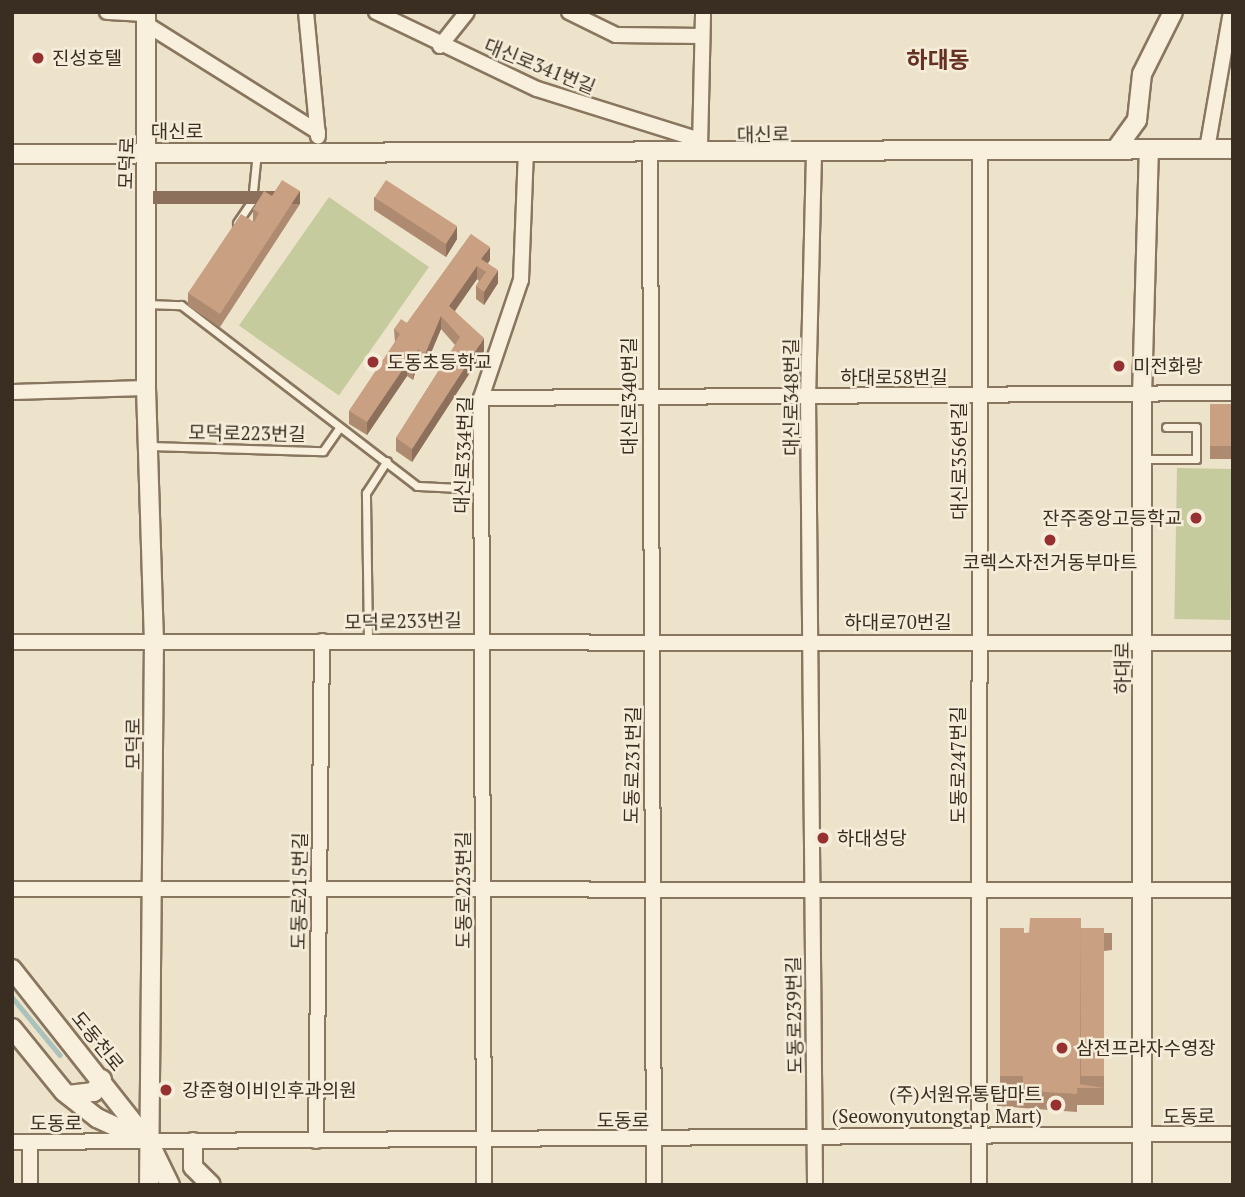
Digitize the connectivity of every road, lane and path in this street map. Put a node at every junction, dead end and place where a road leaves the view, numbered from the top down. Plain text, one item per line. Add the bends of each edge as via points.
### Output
1 (107, 12) edge
2 (306, 12) edge
3 (376, 12) edge
4 (467, 12) edge
5 (569, 12) edge
6 (703, 12) edge
7 (1173, 12) edge
8 (1231, 12) edge
9 (146, 17) edge
10 (702, 36) junction
11 (440, 46) junction
12 (318, 132) junction
13 (700, 147) junction
14 (1115, 149) junction
15 (1207, 149) junction
16 (1233, 149) edge
17 (320, 151) junction
18 (148, 152) junction
19 (257, 152) junction
20 (526, 152) junction
21 (1149, 152) junction
22 (12, 154) edge
23 (650, 154) junction
24 (814, 154) junction
25 (980, 154) junction
26 (231, 232) edge
27 (188, 295) edge
28 (145, 304) junction
29 (181, 305) junction
30 (146, 388) junction
31 (12, 392) edge
32 (1233, 393) edge
33 (808, 396) junction
34 (978, 396) junction
35 (1142, 396) junction
36 (481, 398) junction
37 (646, 398) junction
38 (340, 426) junction
39 (1166, 426) dead end
40 (147, 446) junction
41 (1142, 459) junction
42 (387, 461) junction
43 (481, 489) junction
44 (652, 638) junction
45 (154, 639) junction
46 (480, 640) junction
47 (322, 641) junction
48 (368, 641) junction
49 (812, 641) junction
50 (12, 642) edge
51 (979, 642) junction
52 (1143, 643) junction
53 (1233, 643) edge
54 (154, 887) junction
55 (12, 889) edge
56 (977, 889) junction
57 (482, 890) junction
58 (812, 890) junction
59 (1143, 890) junction
60 (1233, 890) edge
61 (318, 892) junction
62 (650, 892) junction
63 (12, 969) edge
64 (12, 1028) edge
65 (102, 1079) junction
66 (68, 1095) junction
67 (979, 1133) junction
68 (1233, 1135) edge
69 (1141, 1136) junction
70 (815, 1139) junction
71 (484, 1140) junction
72 (654, 1140) junction
73 (316, 1141) junction
74 (12, 1142) edge
75 (30, 1142) junction
76 (149, 1142) junction
77 (194, 1142) junction
78 (205, 1184) edge
79 (30, 1185) edge
80 (149, 1185) edge
81 (170, 1185) edge
82 (484, 1185) edge
83 (653, 1185) edge
84 (815, 1185) edge
85 (979, 1185) edge
86 (1142, 1185) edge

1 - 9 street
2 - 12 street
3 - 11 street, 대신로341번길
4 - 11 street
5 - 10 street via 616,35
6 - 10 street
7 - 14 street via 1142,74 1137,120
8 - 15 street
9 - 12 street
9 - 18 street, 모덕로
10 - 13 street
11 - 13 street, 대신로341번길 via 549,93
12 - 17 street
13 - 23 street, 대신로
13 - 24 street, 대신로
14 - 21 street, 대신로
14 - 25 street, 대신로
15 - 16 street, 대신로
15 - 21 street, 대신로
17 - 19 street, 대신로
17 - 20 street, 대신로
18 - 19 street, 대신로
18 - 22 street, 대신로
18 - 28 street, 모덕로
19 - 26 lane via 252,201
20 - 23 street, 대신로
20 - 36 street, 대신로334번길 via 521,280
21 - 35 street, 하대로
23 - 37 street, 대신로340번길
24 - 25 street, 대신로
24 - 33 street, 대신로348번길
25 - 34 street, 대신로356번길
27 - 29 lane
28 - 29 lane
28 - 30 street, 모덕로
29 - 38 lane
30 - 31 street
30 - 40 street, 모덕로
32 - 35 street, 하대로58번길
33 - 34 street, 하대로58번길
33 - 37 street, 하대로58번길
33 - 49 street, 대신로348번길
34 - 35 street, 하대로58번길
34 - 51 street, 대신로356번길
35 - 41 street, 하대로
36 - 37 street, 하대로58번길
36 - 43 street, 대신로334번길
37 - 44 street, 대신로340번길
38 - 40 lane, 모덕로223번길 via 323,451
38 - 42 lane
39 - 41 lane via 1196,427 1196,459
40 - 45 street, 모덕로
41 - 52 street, 하대로
42 - 43 lane via 417,486
42 - 48 lane via 366,494
43 - 46 street, 대신로334번길
44 - 46 street, 모덕로233번길
44 - 49 street, 하대로70번길
44 - 62 street, 도동로231번길
45 - 47 street, 모덕로233번길
45 - 50 street, 모덕로233번길
45 - 54 street, 모덕로
46 - 48 street, 모덕로233번길
46 - 57 street, 도동로223번길
47 - 48 street, 모덕로233번길
47 - 61 street, 도동로215번길
49 - 51 street, 하대로70번길
49 - 58 street, 도동로239번길
51 - 52 street, 하대로70번길
51 - 56 street, 도동로247번길
52 - 53 street, 하대로70번길
52 - 59 street, 하대로
54 - 55 street
54 - 61 street
54 - 76 street, 모덕로
56 - 58 street
56 - 59 street
56 - 67 street, 도동로247번길
57 - 61 street
57 - 62 street
57 - 71 street, 도동로223번길
58 - 62 street
58 - 70 street, 도동로239번길
59 - 60 street
59 - 69 street, 하대로
61 - 73 street, 도동로215번길
62 - 72 street, 도동로231번길
63 - 65 street, 도동천로
64 - 66 street
65 - 66 street via 94,1092
65 - 76 street, 도동천로
66 - 76 street via 97,1118
67 - 69 street, 도동로
67 - 70 street, 도동로
67 - 85 street, 도동로247번길
68 - 69 street, 도동로
69 - 86 street, 하대로
70 - 72 street, 도동로
70 - 84 street, 도동로239번길
71 - 72 street, 도동로
71 - 73 street, 도동로
71 - 82 street, 도동로223번길
72 - 83 street, 도동로231번길
73 - 77 street, 도동로
74 - 75 street, 도동로
75 - 76 street, 도동로
75 - 79 street
76 - 77 street, 도동로
76 - 80 street, 모덕로
76 - 81 street, 도동천로
77 - 78 street via 193,1167

